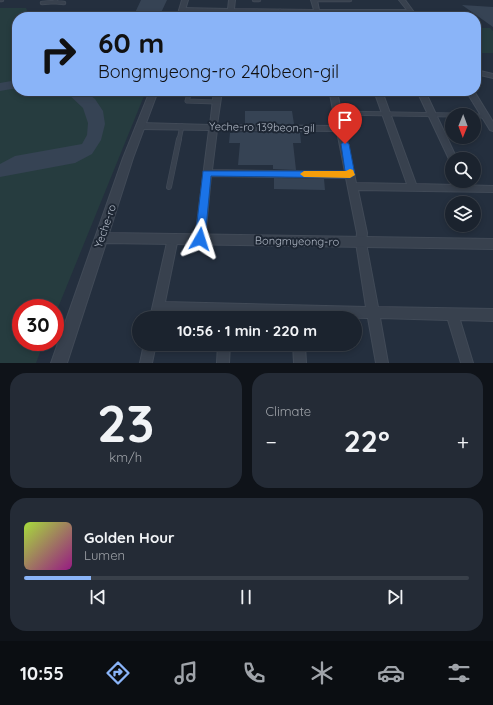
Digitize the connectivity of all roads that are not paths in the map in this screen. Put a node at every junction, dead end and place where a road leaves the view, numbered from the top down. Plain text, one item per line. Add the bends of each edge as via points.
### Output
1 (185, 0) edge
2 (232, 0) edge
3 (254, 0) edge
4 (259, 0) edge
5 (314, 0) edge
6 (350, 0) edge
7 (402, 0) edge
8 (55, 1) edge
9 (42, 3) dead end
10 (64, 3) dead end
11 (210, 11) joint
12 (182, 12) edge
13 (200, 12) edge
14 (217, 12) edge
15 (230, 12) edge
16 (317, 12) edge
17 (411, 12) edge
18 (481, 73) edge
19 (493, 76) edge
20 (152, 96) edge
21 (188, 96) edge
22 (217, 96) edge
23 (334, 96) edge
24 (380, 96) edge
25 (423, 96) edge
26 (474, 96) edge
27 (216, 102) junction
28 (338, 113) junction
29 (387, 115) junction
30 (432, 115) junction
31 (445, 115) edge
32 (489, 115) edge
33 (141, 126) junction
34 (182, 126) junction
35 (212, 126) junction
36 (342, 128) junction
37 (493, 128) edge
38 (450, 152) edge
39 (207, 173) junction
40 (350, 175) junction
41 (353, 186) junction
42 (445, 186) edge
43 (169, 187) dead end
44 (413, 187) junction
45 (481, 187) edge
46 (493, 189) edge
47 (101, 238) junction
48 (173, 238) junction
49 (200, 239) junction
50 (361, 243) junction
51 (493, 244) edge
52 (157, 311) edge
53 (362, 313) edge
54 (373, 313) junction
55 (452, 314) junction
56 (493, 315) edge
57 (149, 351) edge
58 (224, 351) edge
59 (299, 351) edge
60 (60, 363) edge
61 (146, 363) edge
62 (223, 363) edge
63 (300, 363) edge
64 (382, 363) edge
65 (467, 363) edge

1 - 12 street
2 - 15 street
3 - 4 lane
5 - 6 lane
5 - 16 street
7 - 17 street
8 - 9 lane
8 - 10 lane
11 - 13 street
11 - 14 street
18 - 19 street
20 - 33 street, Yeche-ro
21 - 27 lane via 187,101
22 - 27 street
23 - 28 street
24 - 29 street
25 - 30 street
26 - 32 street
27 - 35 street
28 - 29 lane
28 - 36 street
29 - 30 lane
29 - 44 street
30 - 31 lane
30 - 38 street
32 - 37 street
33 - 34 street, Yeche-ro 139beon-gil
33 - 47 street, Yeche-ro
34 - 35 street, Yeche-ro 139beon-gil
34 - 43 lane
35 - 36 street, Yeche-ro 139beon-gil
35 - 39 street
36 - 40 street
39 - 40 street
39 - 49 street
40 - 41 street
41 - 44 street
41 - 50 street via 362,233
42 - 44 street
45 - 46 street
47 - 48 street, Bongmyeong-ro
47 - 60 street, Yeche-ro
48 - 49 street, Bongmyeong-ro
48 - 52 street
49 - 50 street, Bongmyeong-ro
50 - 51 street, Bongmyeong-ro
50 - 54 street
53 - 54 street
54 - 55 street
54 - 64 street
55 - 56 street
55 - 65 street
57 - 61 street
58 - 62 street
59 - 63 street

